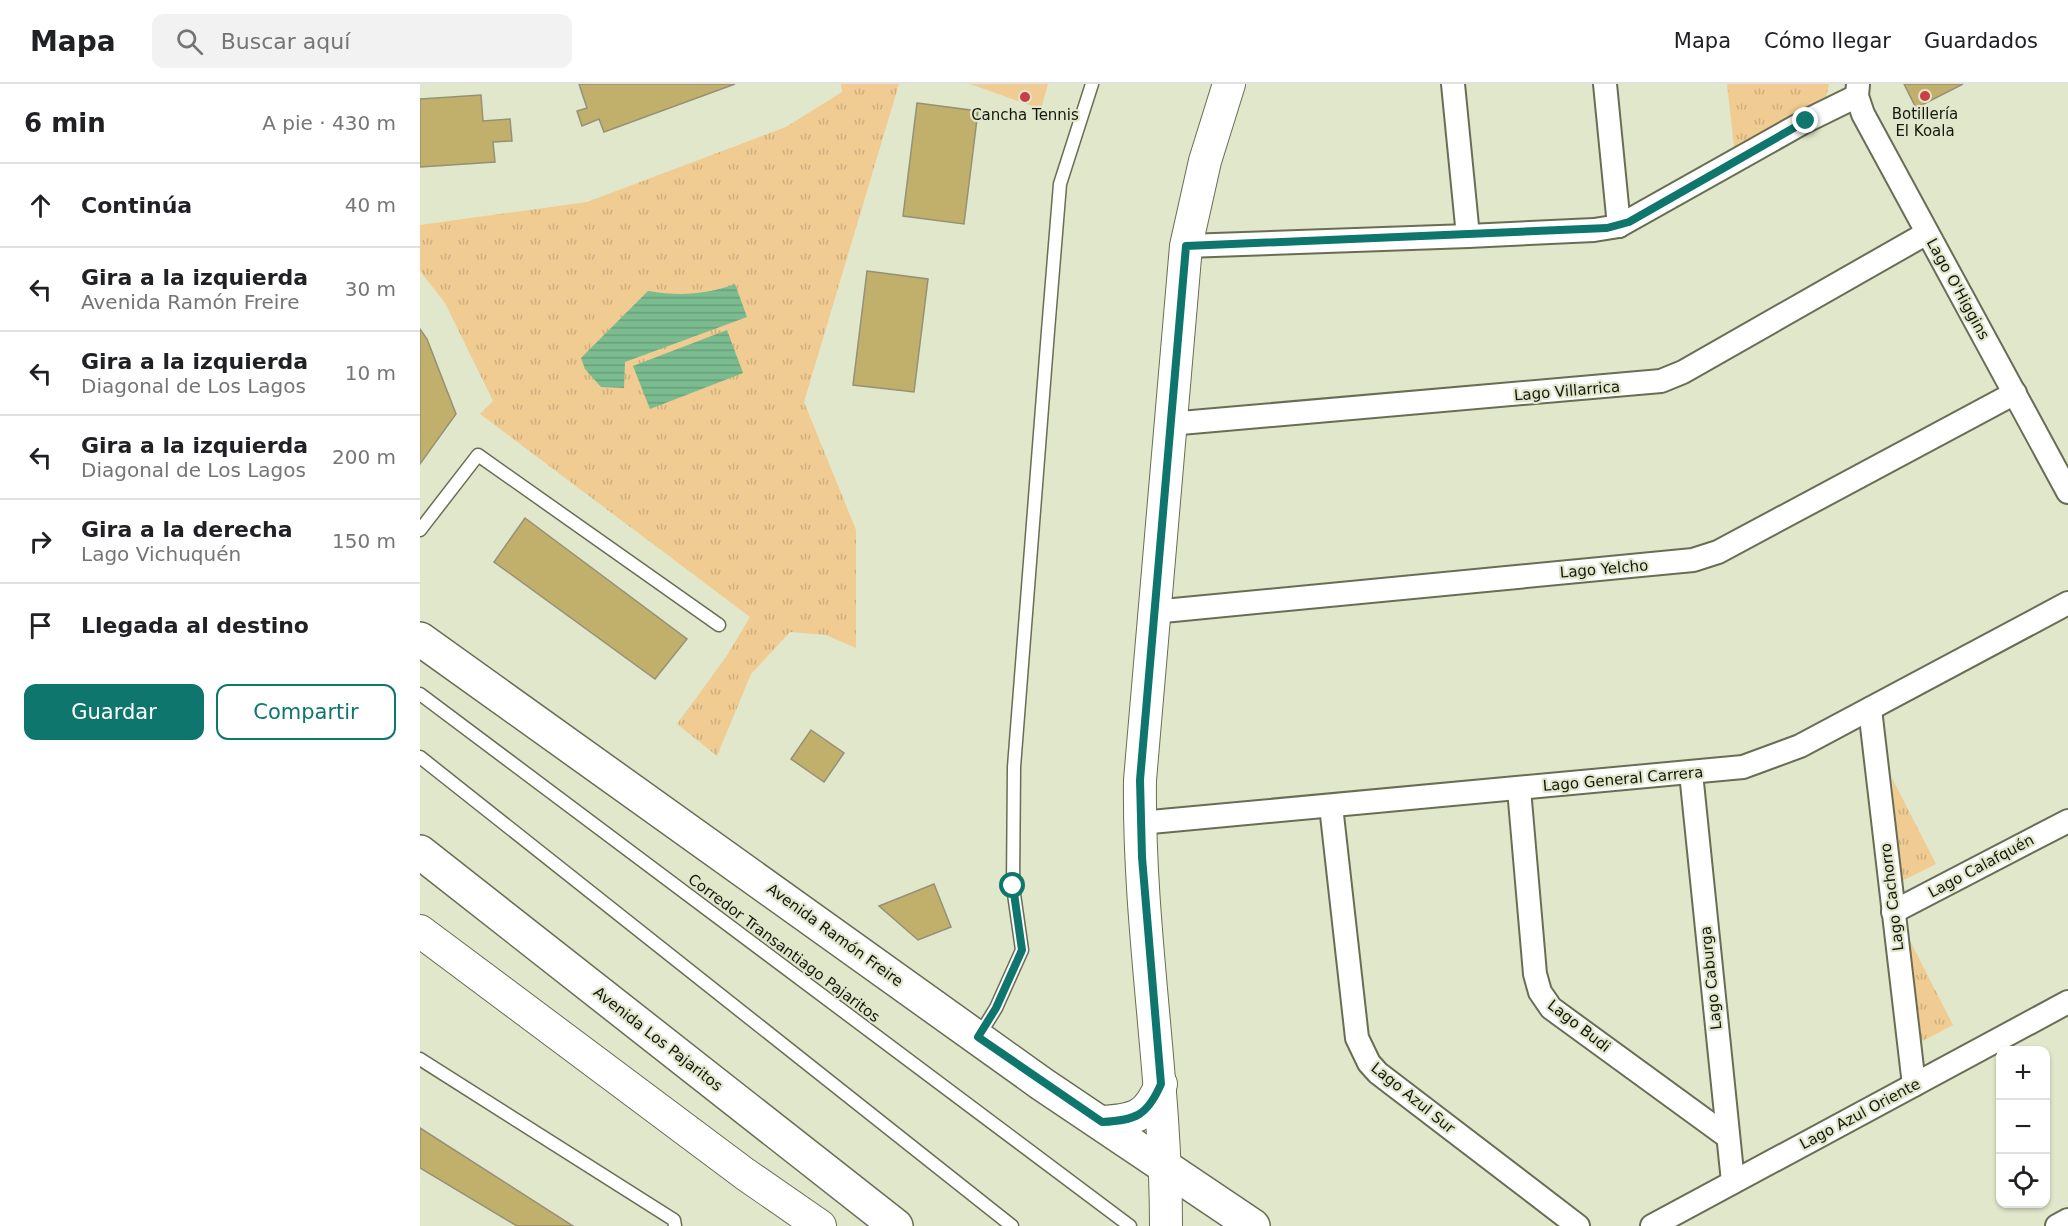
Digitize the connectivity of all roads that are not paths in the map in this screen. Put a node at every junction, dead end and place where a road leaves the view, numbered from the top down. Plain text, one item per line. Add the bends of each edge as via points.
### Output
1 (1092, 84) edge
2 (1229, 84) edge
3 (1453, 84) edge
4 (1605, 84) edge
5 (1857, 90) edge
6 (1619, 226) junction
7 (1927, 233) junction
8 (1468, 236) junction
9 (1186, 246) junction
10 (2015, 393) junction
11 (1169, 424) junction
12 (2068, 492) edge
13 (420, 530) edge
14 (2068, 603) edge
15 (1153, 612) junction
16 (718, 625) dead end
17 (420, 639) edge
18 (420, 694) edge
19 (1870, 709) junction
20 (420, 757) edge
21 (1691, 773) junction
22 (1519, 789) junction
23 (1331, 806) junction
24 (2068, 820) edge
25 (1140, 823) junction
26 (420, 852) edge
27 (1893, 912) junction
28 (420, 931) edge
29 (2068, 1002) edge
30 (978, 1037) junction
31 (420, 1059) edge
32 (1161, 1084) junction
33 (1914, 1085) junction
34 (1102, 1122) junction
35 (1728, 1137) junction
36 (1166, 1166) junction
37 (1733, 1182) junction
38 (2068, 1220) edge
39 (675, 1226) edge
40 (820, 1226) edge
41 (896, 1226) edge
42 (1012, 1226) edge
43 (1130, 1226) edge
44 (1166, 1226) edge
45 (1253, 1226) edge
46 (1578, 1226) edge
47 (1652, 1226) edge
48 (2057, 1226) edge

1 - 30 lane via 1060,184 1049,320 1014,767 1013,886 1022,950
2 - 9 main road via 1205,161
3 - 8 street
4 - 6 street
5 - 6 street
5 - 7 street, Lago O'Higgins via 1863,114
6 - 8 street
7 - 10 street, Lago O'Higgins
7 - 11 street, Lago Villarrica via 1661,381
8 - 9 street
9 - 11 main road
10 - 12 street, Lago O'Higgins
10 - 15 street, Lago Yelcho via 1729,547 1693,560
11 - 15 main road
13 - 16 lane via 478,455
14 - 19 street, Lago General Carrera
15 - 25 main road via 1142,736
17 - 30 main road, Avenida Ramón Freire
18 - 43 lane, Corredor Transantiago Pajaritos
19 - 21 street, Lago General Carrera via 1763,762
19 - 27 street, Lago Cachorro
20 - 42 lane
21 - 22 street, Lago General Carrera
21 - 35 street, Lago Caburga
22 - 23 street, Lago General Carrera
22 - 35 street, Lago Budi via 1535,974 1540,992 1551,1008
23 - 25 street, Lago General Carrera
23 - 46 street, Lago Azul Sur via 1357,1038 1369,1063
24 - 27 street, Lago Calafquén
25 - 32 main road
26 - 41 main road, Avenida Los Pajaritos
27 - 33 street, Lago Cachorro
28 - 40 main road
29 - 33 street, Lago Azul Oriente
30 - 34 main road, Avenida Ramón Freire
31 - 39 lane via 674,1221
32 - 34 main road via 1151,1106 1143,1113
32 - 36 main road
33 - 37 street, Lago Azul Oriente
34 - 36 main road, Avenida Ramón Freire
35 - 37 street, Lago Caburga
36 - 44 main road
36 - 45 main road, Avenida Ramón Freire
37 - 47 street, Lago Azul Oriente
38 - 48 street

